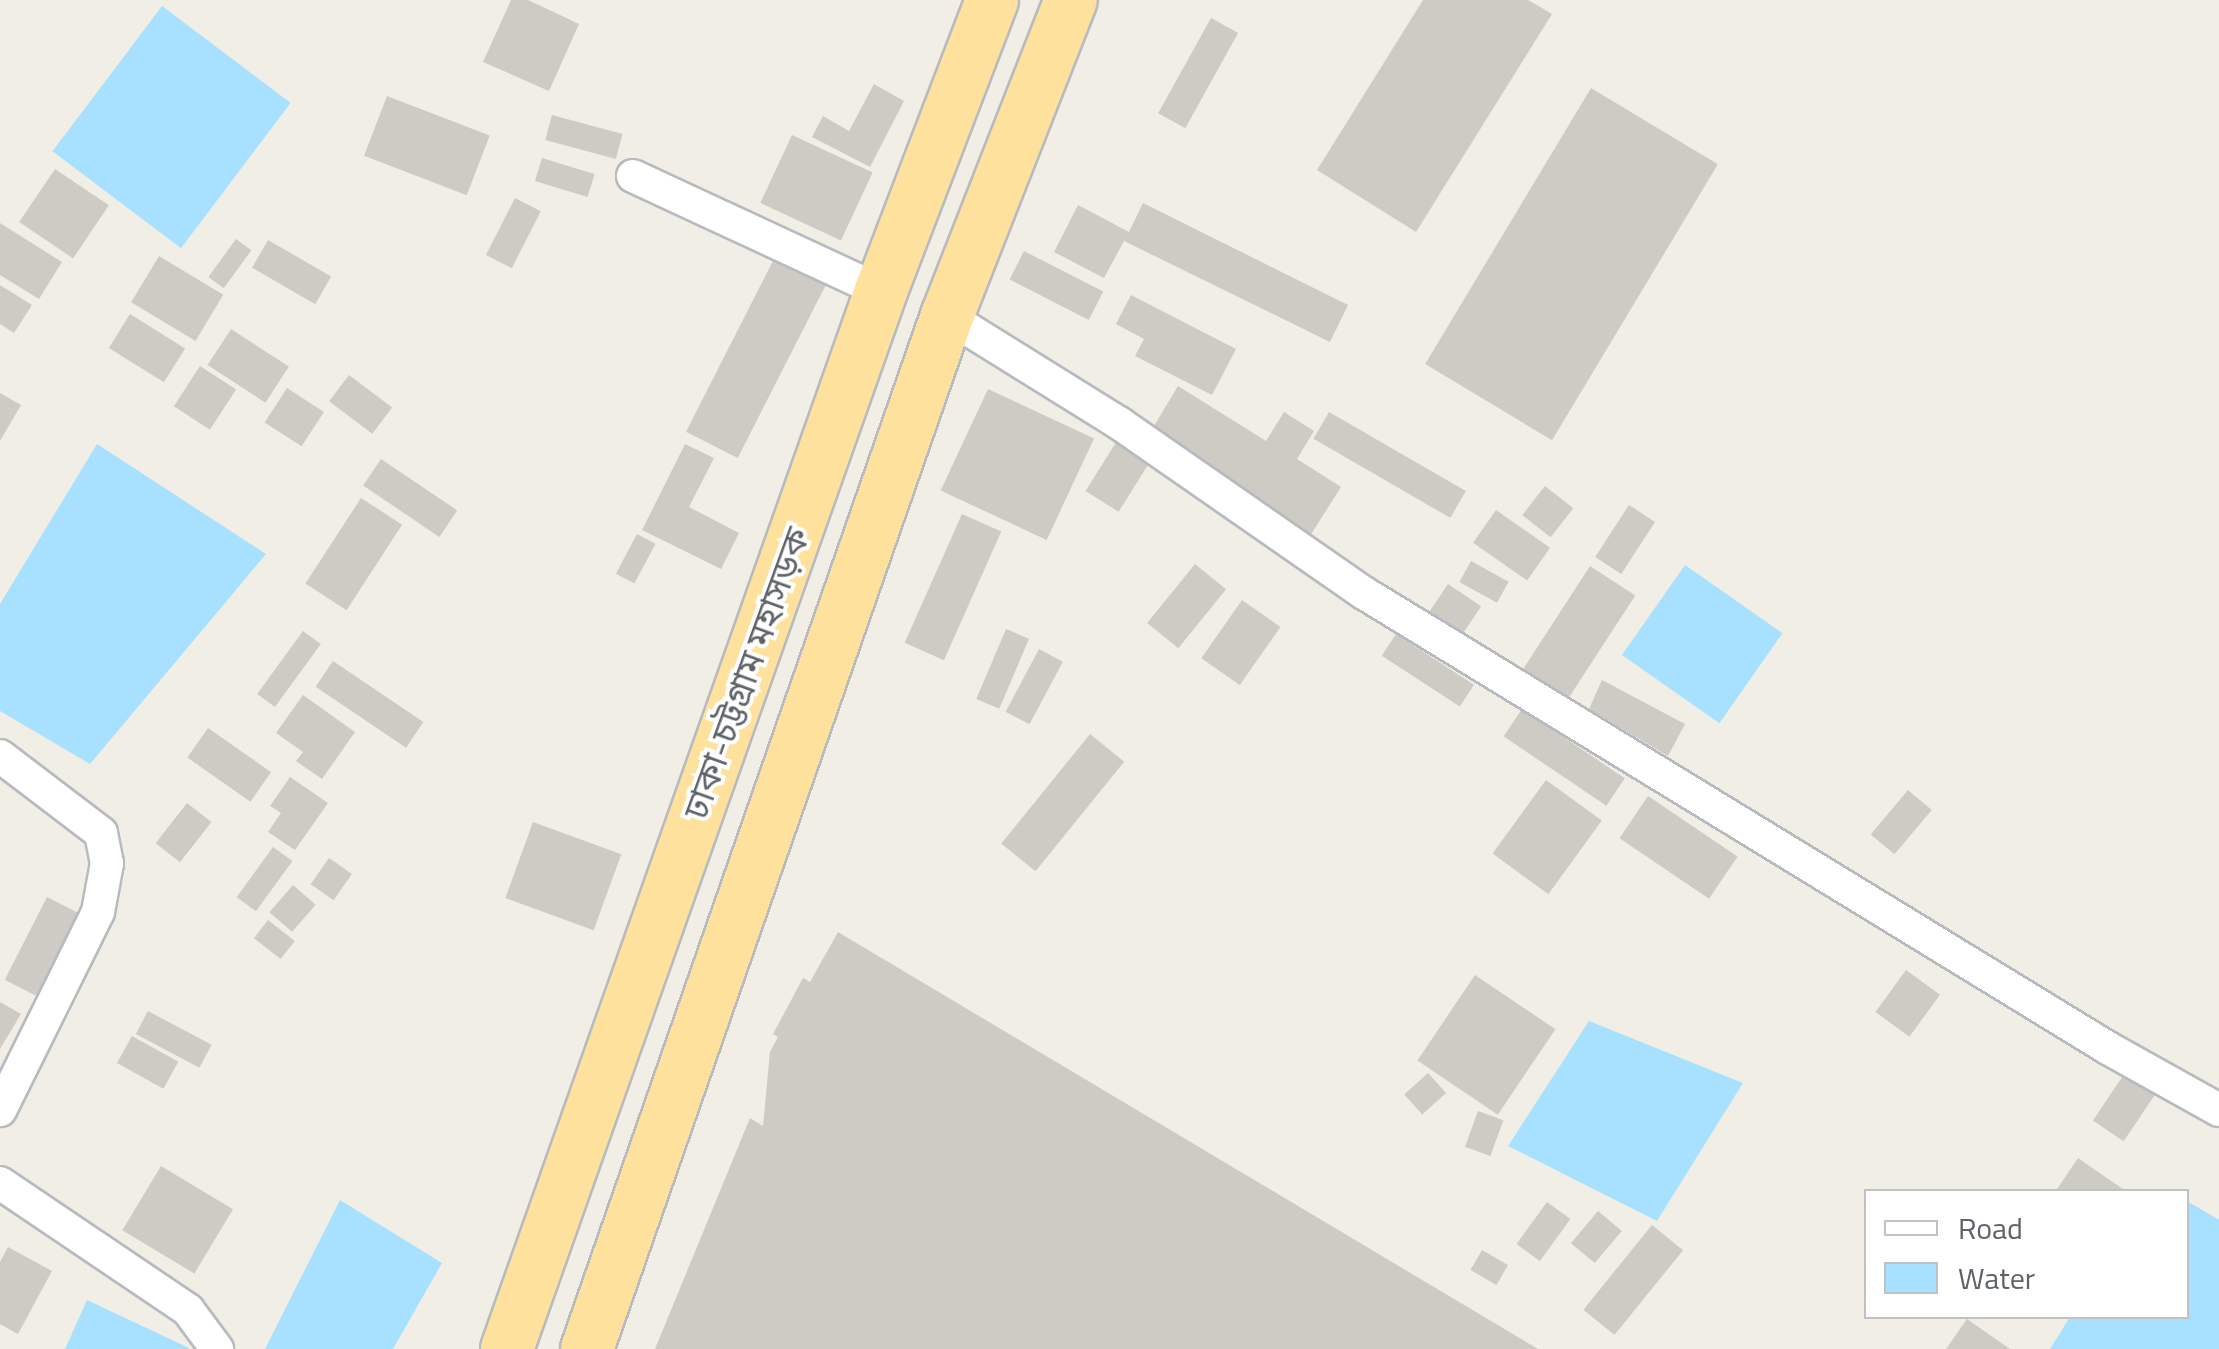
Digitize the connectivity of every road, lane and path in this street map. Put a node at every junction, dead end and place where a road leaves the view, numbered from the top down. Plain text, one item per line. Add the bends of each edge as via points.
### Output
1 (992, 0) edge
2 (1071, 0) edge
3 (633, 176) dead end
4 (882, 291) junction
5 (948, 316) junction
6 (0, 756) edge
7 (0, 1110) edge
8 (2219, 1110) edge
9 (0, 1183) edge
10 (218, 1349) edge
11 (506, 1349) edge
12 (586, 1349) edge

1 - 4 highway, ঢাকা-চট্টগ্রাম মহাসড়ক
2 - 5 highway, ঢাকা-চট্টগ্রাম মহাসড়ক
3 - 4 street
4 - 11 highway, ঢাকা-চট্টগ্রাম মহাসড়ক
5 - 8 street via 1120,423 1364,593
5 - 12 highway, ঢাকা-চট্টগ্রাম মহাসড়ক
6 - 7 street via 102,833 107,863 98,912
9 - 10 street via 188,1310

